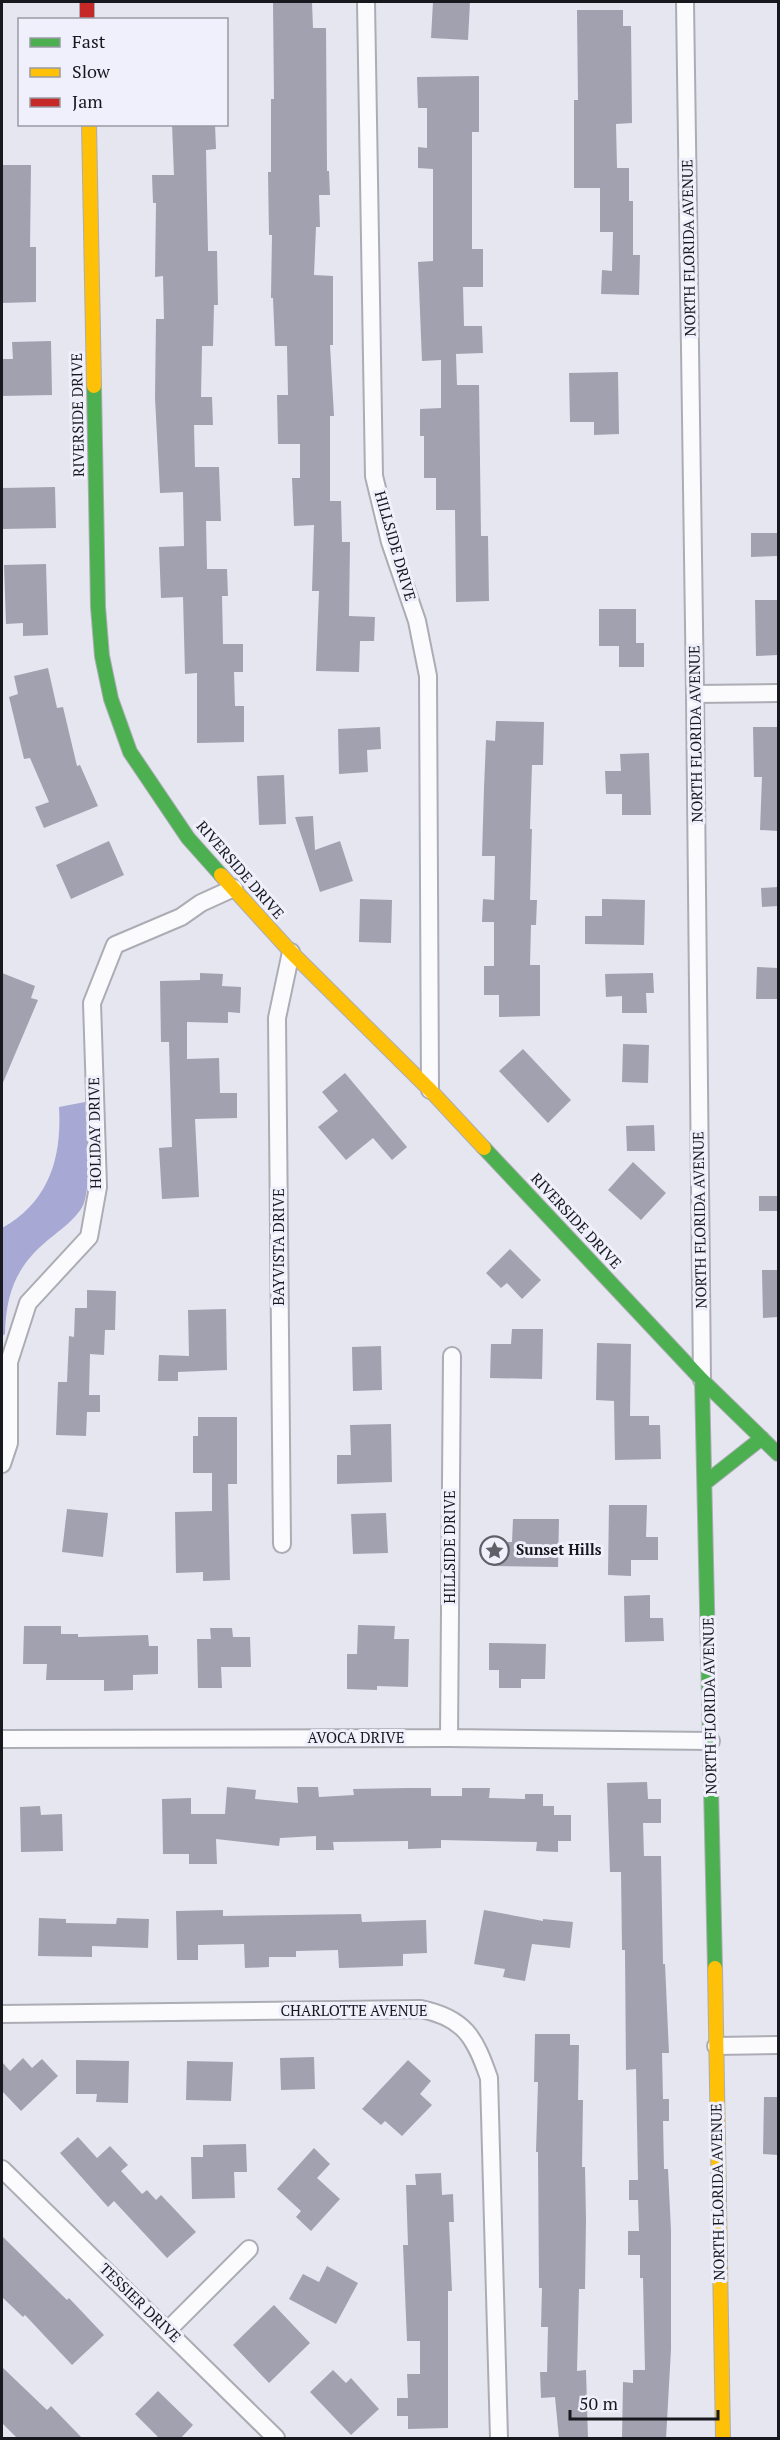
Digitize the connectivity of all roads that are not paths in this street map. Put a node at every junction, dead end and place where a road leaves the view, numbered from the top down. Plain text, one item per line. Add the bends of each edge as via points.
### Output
1 (87, 2) edge
2 (366, 2) edge
3 (685, 2) edge
4 (87, 18) edge
5 (89, 126) edge
6 (778, 693) edge
7 (695, 694) junction
8 (234, 888) junction
9 (291, 952) junction
10 (430, 1090) junction
11 (452, 1356) dead end
12 (702, 1380) junction
13 (762, 1438) junction
14 (778, 1454) edge
15 (2, 1464) edge
16 (705, 1483) junction
17 (282, 1544) dead end
18 (449, 1738) junction
19 (2, 1739) edge
20 (711, 1741) junction
21 (2, 2014) edge
22 (778, 2045) edge
23 (716, 2046) junction
24 (2, 2169) edge
25 (249, 2249) dead end
26 (168, 2330) junction
27 (276, 2439) edge
28 (499, 2439) edge
29 (723, 2439) edge

1 - 4 street
2 - 10 street, HILLSIDE DRIVE via 374,476 390,542 417,621 428,676
3 - 7 street, NORTH FLORIDA AVENUE
5 - 8 street, RIVERSIDE DRIVE via 102,656 111,699 130,752 188,838
6 - 7 street
7 - 12 street, NORTH FLORIDA AVENUE
8 - 9 street, RIVERSIDE DRIVE
8 - 15 street, HOLIDAY DRIVE via 181,917 115,945 92,1003 98,1186 89,1238 28,1303 9,1362 9,1443
9 - 10 street, RIVERSIDE DRIVE
9 - 17 street, BAYVISTA DRIVE via 277,1018
10 - 12 street, RIVERSIDE DRIVE
11 - 18 street, HILLSIDE DRIVE
12 - 13 street, RIVERSIDE DRIVE
12 - 16 street, NORTH FLORIDA AVENUE
13 - 14 street, RIVERSIDE DRIVE
13 - 16 street
16 - 20 street, NORTH FLORIDA AVENUE
18 - 19 street, AVOCA DRIVE
18 - 20 street, AVOCA DRIVE
20 - 23 street, NORTH FLORIDA AVENUE
21 - 28 street, CHARLOTTE AVENUE via 421,2009 455,2020 478,2045 489,2078
22 - 23 street
23 - 29 street, NORTH FLORIDA AVENUE
24 - 26 street, TESSIER DRIVE
25 - 26 street
26 - 27 street, TESSIER DRIVE

